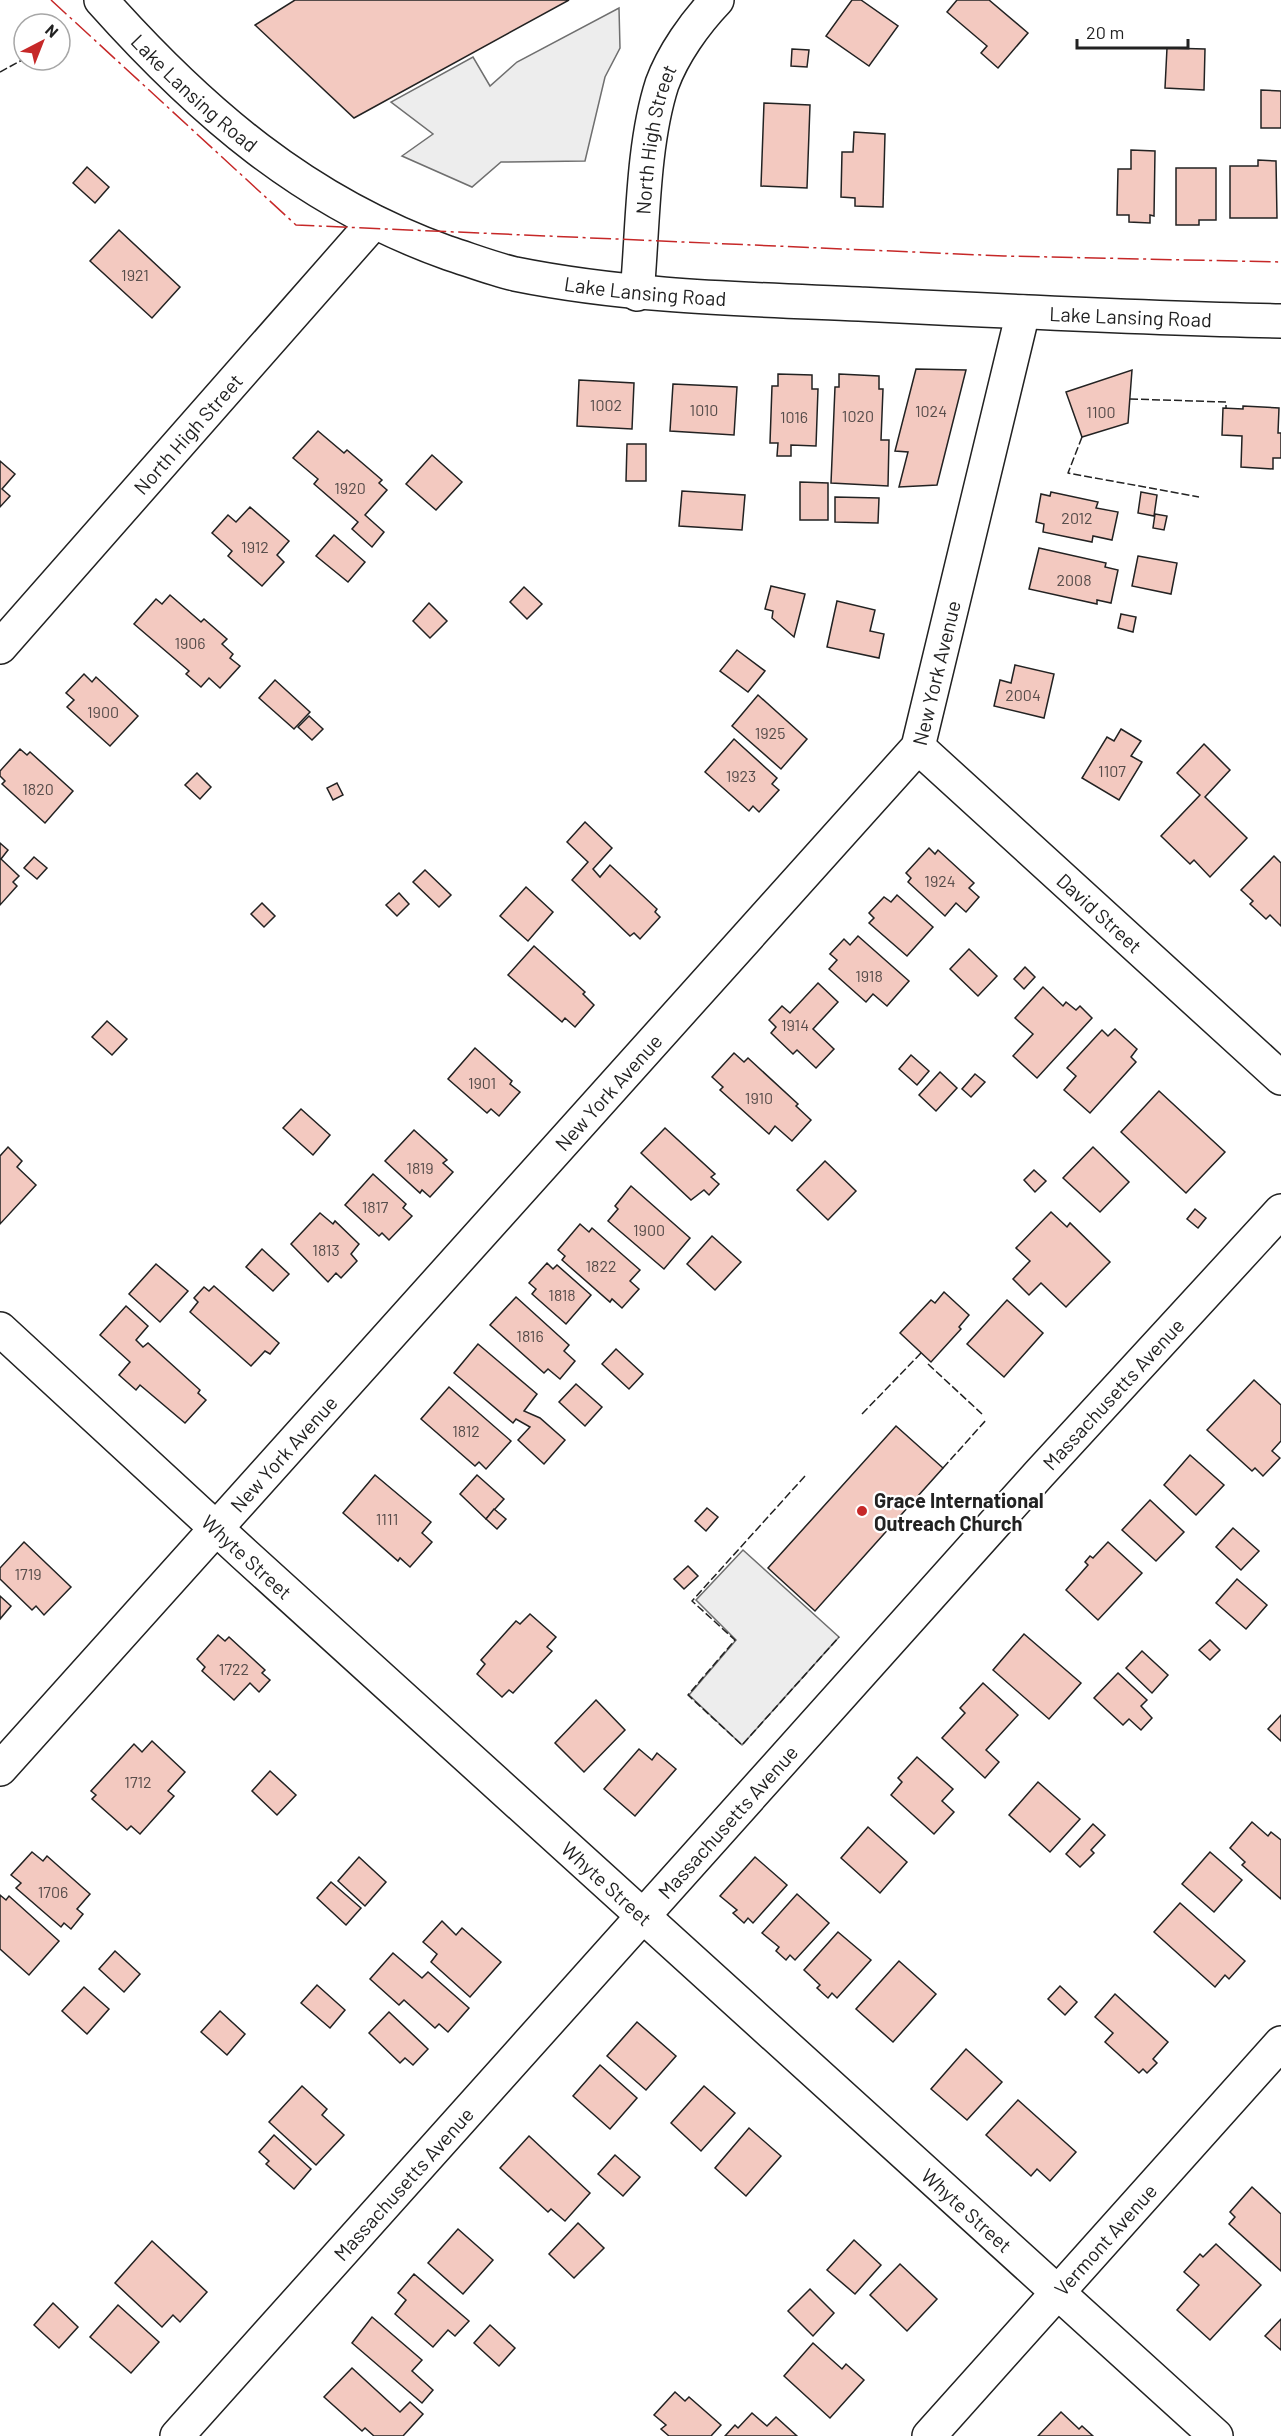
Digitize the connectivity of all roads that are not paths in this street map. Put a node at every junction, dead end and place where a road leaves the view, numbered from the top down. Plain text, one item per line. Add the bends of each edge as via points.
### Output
1 (101, 0) edge
2 (717, 0) edge
3 (374, 222) junction
4 (637, 294) junction
5 (1023, 312) junction
6 (1281, 321) edge
7 (0, 647) edge
8 (918, 747) junction
9 (1281, 1078) edge
10 (1281, 1211) edge
11 (0, 1329) edge
12 (216, 1528) junction
13 (0, 1768) edge
14 (642, 1917) junction
15 (1281, 2043) edge
16 (1057, 2293) junction
17 (177, 2436) edge
18 (929, 2436) edge
19 (1216, 2436) edge

1 - 3 street, Lake Lansing Road via 173,77 240,138 319,193
2 - 4 street, North High Street via 679,50 662,84 649,150
3 - 4 street, Lake Lansing Road via 513,274
3 - 7 street, North High Street
4 - 5 street, Lake Lansing Road
5 - 6 street, Lake Lansing Road
5 - 8 street, New York Avenue
8 - 9 street, David Street
8 - 12 street, New York Avenue
10 - 14 street, Massachusetts Avenue via 1032,1481
11 - 12 street, Whyte Street
12 - 13 street, New York Avenue
12 - 14 street, Whyte Street
14 - 16 street, Whyte Street
14 - 17 street, Massachusetts Avenue
15 - 16 street, Vermont Avenue
16 - 18 street, Vermont Avenue
16 - 19 street, Whyte Street

